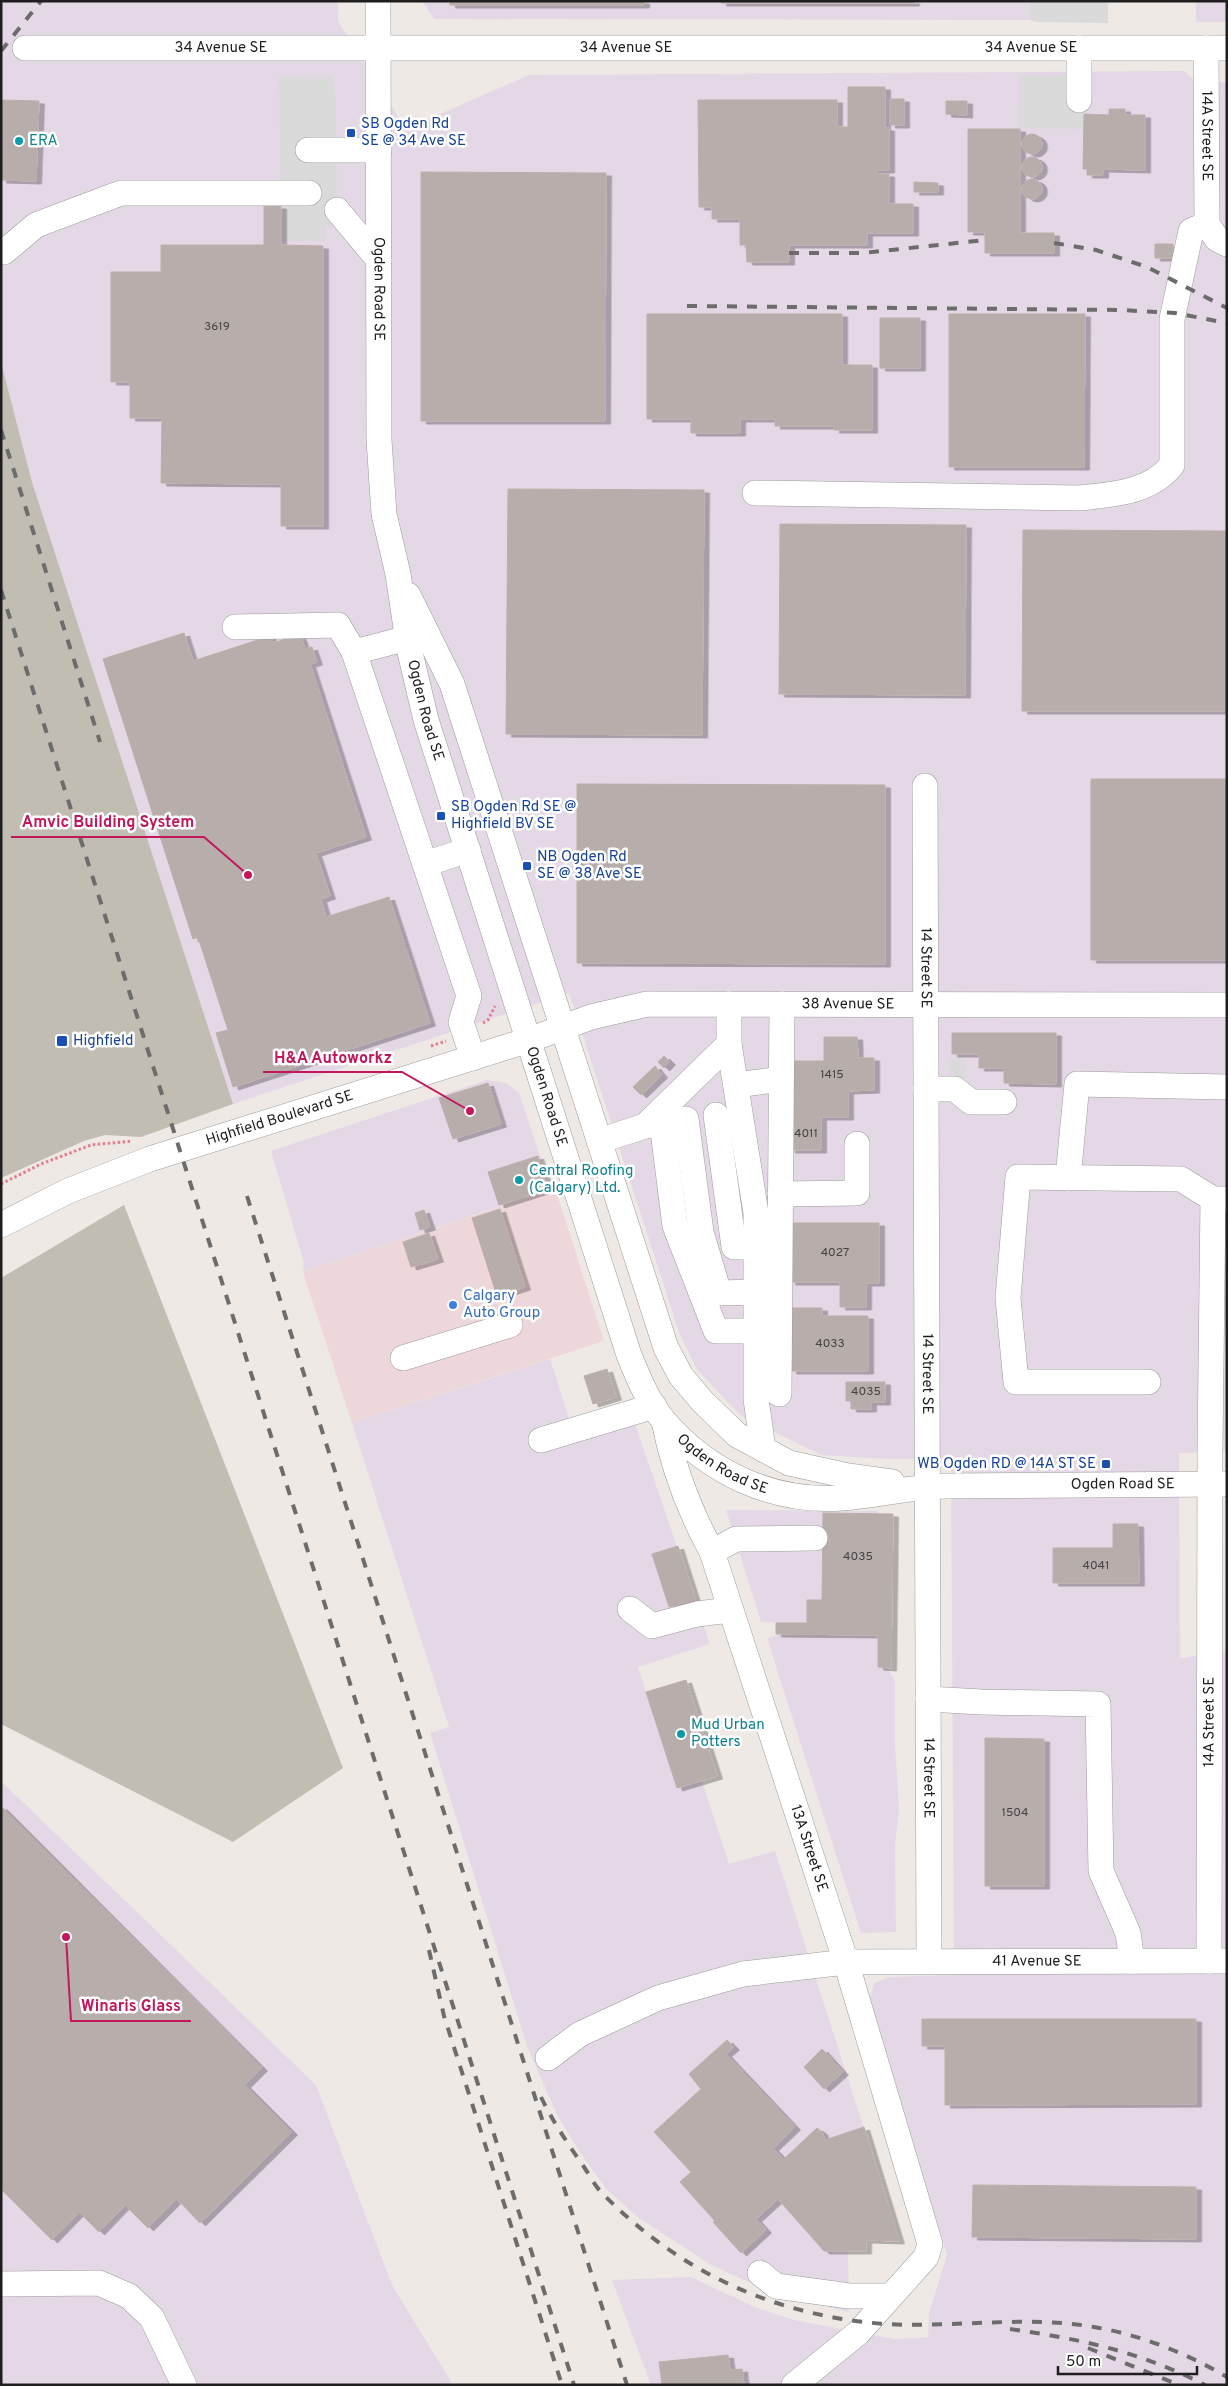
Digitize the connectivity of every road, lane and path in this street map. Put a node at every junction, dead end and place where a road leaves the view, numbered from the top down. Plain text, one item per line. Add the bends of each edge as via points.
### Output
1 (378, 1) edge
2 (25, 48) dead end
3 (378, 48) junction
4 (1079, 48) junction
5 (1217, 48) edge
6 (1078, 100) dead end
7 (308, 150) dead end
8 (379, 150) junction
9 (309, 193) dead end
10 (337, 210) dead end
11 (1207, 224) junction
12 (1227, 244) edge
13 (4, 252) dead end
14 (379, 260) junction
15 (755, 493) dead end
16 (398, 574) junction
17 (235, 627) dead end
18 (408, 638) junction
19 (354, 652) junction
20 (925, 786) dead end
21 (468, 850) junction
22 (425, 864) junction
23 (729, 1004) junction
24 (782, 1004) junction
25 (926, 1004) junction
26 (498, 1005) dead end
27 (1227, 1005) edge
28 (562, 1027) junction
29 (465, 1033) junction
30 (529, 1040) junction
31 (430, 1046) dead end
32 (731, 1052) junction
33 (473, 1058) junction
34 (781, 1079) junction
35 (741, 1084) junction
36 (1227, 1087) edge
37 (926, 1089) junction
38 (1004, 1102) dead end
39 (742, 1118) junction
40 (664, 1123) junction
41 (141, 1139) dead end
42 (599, 1142) junction
43 (857, 1144) dead end
44 (1068, 1178) junction
45 (1, 1184) edge
46 (1220, 1199) edge
47 (772, 1207) junction
48 (1, 1225) edge
49 (756, 1247) junction
50 (755, 1292) junction
51 (510, 1325) dead end
52 (755, 1331) junction
53 (779, 1331) junction
54 (403, 1358) dead end
55 (1148, 1382) dead end
56 (779, 1394) dead end
57 (659, 1413) junction
58 (1218, 1437) edge
59 (541, 1440) dead end
60 (762, 1449) junction
61 (1218, 1484) edge
62 (927, 1486) junction
63 (815, 1538) dead end
64 (712, 1552) junction
65 (630, 1609) dead end
66 (730, 1610) junction
67 (928, 1699) junction
68 (928, 1960) junction
69 (1132, 1961) junction
70 (1218, 1961) edge
71 (846, 1962) junction
72 (548, 2058) dead end
73 (760, 2274) dead end
74 (1, 2284) edge
75 (890, 2296) junction
76 (184, 2385) edge
77 (794, 2385) edge

1 - 3 street, Ogden Road SE
2 - 3 street, 34 Avenue SE
3 - 4 street, 34 Avenue SE
3 - 8 street, Ogden Road SE
4 - 5 street, 34 Avenue SE
4 - 6 street
5 - 11 street, 14A Street SE
7 - 8 street
8 - 14 street, Ogden Road SE
9 - 13 street via 121,193 36,225
10 - 14 street
11 - 12 street via 1217,239
11 - 15 street via 1191,231 1172,319 1172,466 1164,475 1145,486 1110,495 1078,498
14 - 16 street, Ogden Road SE via 379,440 384,514
16 - 18 street, Ogden Road SE
16 - 28 street, Ogden Road SE via 452,684
17 - 19 street via 338,625
18 - 19 street
18 - 21 street, Ogden Road SE via 426,720
19 - 22 street
20 - 25 street, 14 Street SE
21 - 22 street
21 - 30 street, Ogden Road SE
22 - 29 street via 469,996 461,1022
23 - 24 street, 38 Avenue SE
23 - 28 street, 38 Avenue SE via 647,1004
23 - 32 street
24 - 25 street, 38 Avenue SE
24 - 34 street
25 - 27 street, 38 Avenue SE
25 - 37 street, 14 Street SE
26 - 29 path via 488,1020
28 - 30 street, Highfield Boulevard SE
28 - 42 street, Ogden Road SE
29 - 31 path
29 - 33 street
30 - 33 street, Highfield Boulevard SE
30 - 57 street, Ogden Road SE via 629,1355
32 - 35 street
32 - 40 street
33 - 48 street, Highfield Boulevard SE via 150,1159 68,1192
34 - 35 street
34 - 47 street
35 - 39 street
36 - 44 street via 1077,1084
37 - 38 street via 955,1089 971,1102
37 - 62 street, 14 Street SE
39 - 40 street
39 - 47 street
39 - 49 street via 734,1247
40 - 42 street
40 - 50 street via 719,1293
40 - 52 street via 674,1226 716,1331
41 - 45 path via 91,1145
42 - 60 street, Ogden Road SE via 666,1348 681,1376 702,1401 737,1435
43 - 47 street via 858,1193
44 - 46 street via 1181,1179
44 - 55 street via 1018,1177 1008,1298 1016,1382
46 - 58 street, 14A Street SE
47 - 49 street
47 - 53 street
49 - 50 street
50 - 52 street
51 - 54 street
52 - 53 street
52 - 60 street via 756,1399
53 - 56 street
57 - 59 street
57 - 62 street, Ogden Road SE via 694,1450 734,1478 782,1494 840,1498
57 - 64 street, 13A Street SE via 692,1515
58 - 61 street, 14A Street SE
60 - 62 street, Ogden Road SE via 789,1463 848,1476
61 - 62 street, Ogden Road SE
61 - 70 street, 14A Street SE
62 - 67 street, 14 Street SE
63 - 64 street via 736,1539
64 - 66 street, 13A Street SE
65 - 66 street via 652,1626 696,1614
66 - 71 street, 13A Street SE
67 - 68 street, 14 Street SE
67 - 69 street via 1098,1704 1101,1871 1128,1933
68 - 69 street, 41 Avenue SE
68 - 71 street, 41 Avenue SE
69 - 70 street, 41 Avenue SE
71 - 72 street, 41 Avenue SE via 743,1974 658,1998 580,2034
71 - 75 street, 13A Street SE via 930,2244 926,2257
73 - 75 street via 776,2286 849,2296
74 - 76 street via 98,2283 129,2296 152,2318
75 - 77 street, 13A Street SE via 858,2333

